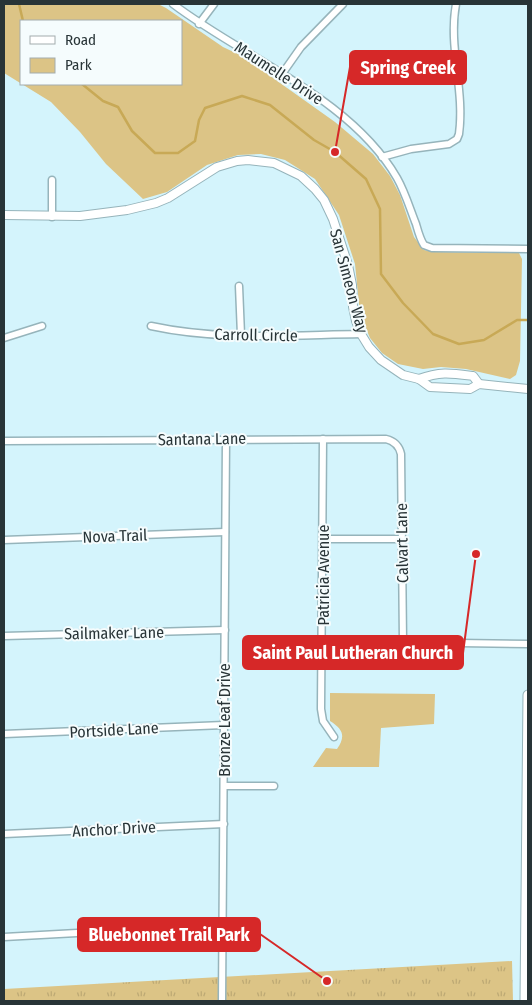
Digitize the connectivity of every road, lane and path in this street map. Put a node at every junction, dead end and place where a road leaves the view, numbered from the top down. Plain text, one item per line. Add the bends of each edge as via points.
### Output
1 (173, 4) edge
2 (214, 4) edge
3 (343, 4) edge
4 (456, 4) edge
5 (199, 24) junction
6 (282, 74) junction
7 (382, 157) junction
8 (52, 180) dead end
9 (4, 215) edge
10 (52, 216) junction
11 (528, 249) edge
12 (239, 286) dead end
13 (42, 326) dead end
14 (151, 326) dead end
15 (361, 334) junction
16 (241, 335) junction
17 (4, 338) edge
18 (419, 379) junction
19 (479, 384) junction
20 (528, 389) edge
21 (226, 439) junction
22 (323, 439) junction
23 (4, 441) edge
24 (398, 445) joint
25 (226, 532) junction
26 (323, 539) junction
27 (402, 539) junction
28 (4, 540) edge
29 (225, 630) junction
30 (4, 636) edge
31 (323, 641) junction
32 (403, 642) junction
33 (528, 644) edge
34 (528, 695) edge
35 (224, 725) junction
36 (4, 734) edge
37 (334, 737) dead end
38 (224, 786) junction
39 (274, 786) dead end
40 (528, 807) edge
41 (224, 824) junction
42 (4, 834) edge
43 (527, 901) edge
44 (223, 924) junction
45 (4, 937) edge
46 (222, 1001) edge
47 (525, 1001) edge

1 - 5 street, Maumelle Drive
2 - 5 street
3 - 6 street via 301,47
4 - 7 street via 453,25 460,134 449,144
5 - 6 street, Maumelle Drive
6 - 7 street, Maumelle Drive via 346,119
7 - 11 street, Maumelle Drive via 397,178 424,245 432,248
8 - 10 street
9 - 10 street, San Simeon Way
10 - 15 street, San Simeon Way via 101,214 156,203 208,171 237,161 260,161 280,166 300,176 324,200 348,265 353,307
12 - 16 street
13 - 17 street
14 - 16 street, Carroll Circle via 184,332
15 - 16 street, Carroll Circle
15 - 18 street, San Simeon Way via 381,360 403,375
18 - 19 street, San Simeon Way via 430,387 470,389
18 - 19 street, San Simeon Way via 434,373 454,374 473,376
19 - 20 street, San Simeon Way
21 - 22 street, Santana Lane
21 - 23 street, Santana Lane
21 - 25 street, Bronze Leaf Drive
22 - 24 street, Santana Lane via 386,439
22 - 26 street, Patricia Avenue
24 - 27 street, Calvart Lane via 401,454
25 - 28 street, Nova Trail
25 - 29 street, Bronze Leaf Drive
26 - 27 street
26 - 31 street, Patricia Avenue
27 - 32 street, Calvart Lane
29 - 30 street, Sailmaker Lane
29 - 35 street, Bronze Leaf Drive
31 - 32 street
31 - 37 street, Patricia Avenue via 321,709 323,721
32 - 33 street
34 - 40 main road
35 - 36 street, Portside Lane
35 - 38 street, Bronze Leaf Drive
38 - 39 street
38 - 41 street, Bronze Leaf Drive
40 - 43 main road
41 - 42 street, Anchor Drive
41 - 44 street, Bronze Leaf Drive
43 - 47 main road
44 - 45 street
44 - 46 street, Bronze Leaf Drive

